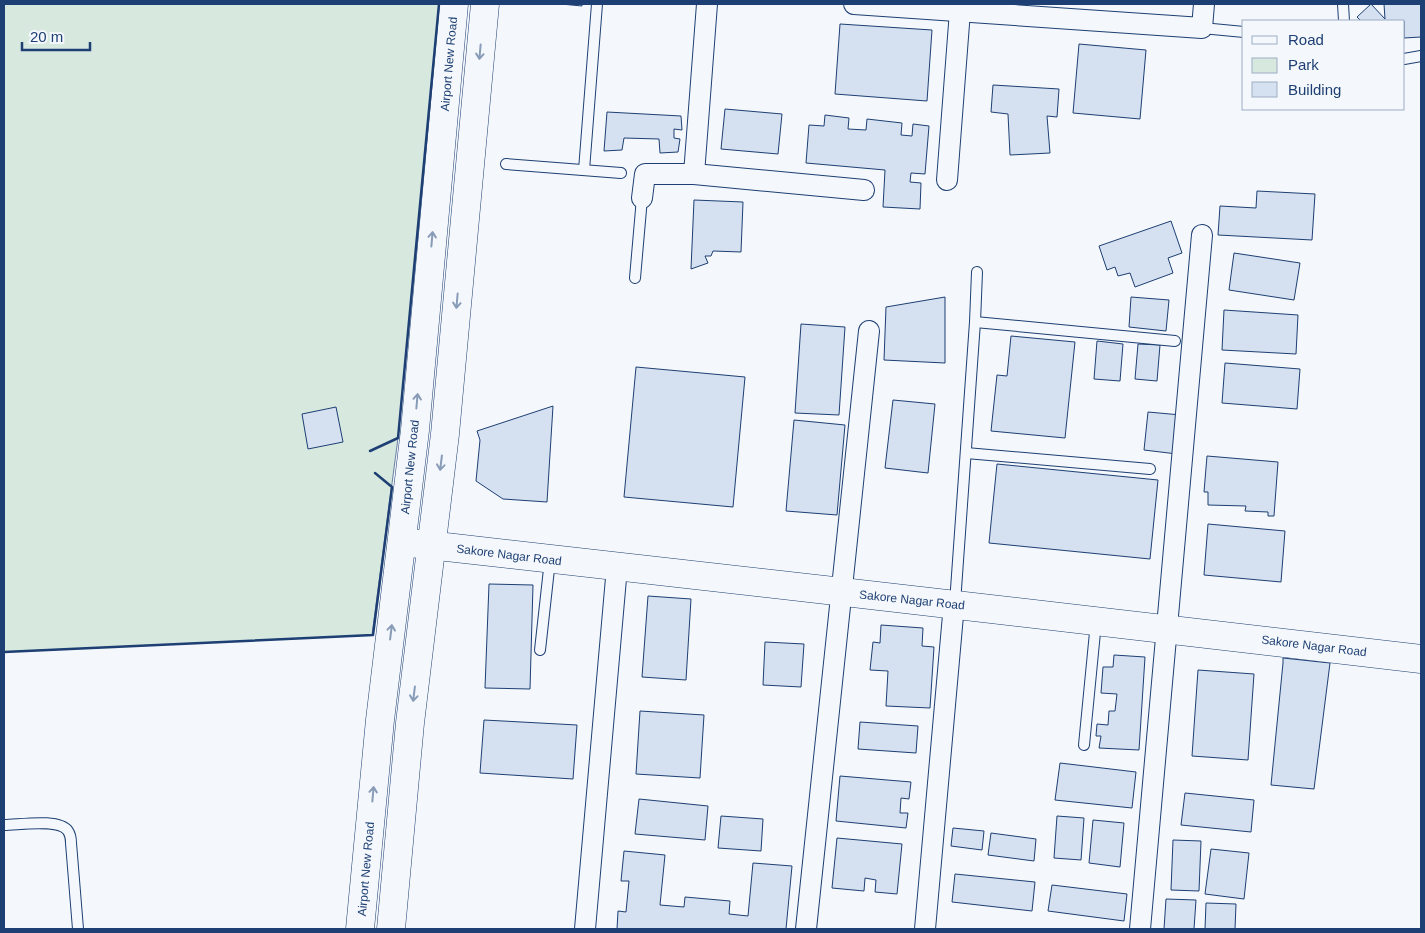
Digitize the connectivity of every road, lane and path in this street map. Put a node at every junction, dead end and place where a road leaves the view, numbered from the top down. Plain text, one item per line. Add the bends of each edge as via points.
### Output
1 (454, 4) edge
2 (485, 4) edge
3 (598, 4) edge
4 (706, 4) edge
5 (854, 4) edge
6 (1204, 4) edge
7 (1343, 4) edge
8 (960, 11) junction
9 (1344, 20) edge
10 (1202, 28) junction
11 (1242, 32) edge
12 (1421, 56) edge
13 (1405, 58) edge
14 (506, 164) dead end
15 (584, 170) junction
16 (621, 173) dead end
17 (694, 174) junction
18 (947, 180) dead end
19 (864, 190) dead end
20 (642, 198) joint
21 (1202, 235) dead end
22 (976, 272) dead end
23 (635, 278) dead end
24 (976, 322) junction
25 (869, 331) dead end
26 (1175, 341) dead end
27 (966, 453) junction
28 (1150, 469) dead end
29 (402, 542) junction
30 (432, 546) junction
31 (550, 560) junction
32 (617, 567) junction
33 (840, 592) junction
34 (954, 604) junction
35 (1096, 621) junction
36 (1168, 629) junction
37 (540, 650) dead end
38 (1421, 659) edge
39 (1084, 745) dead end
40 (4, 825) edge
41 (78, 929) edge
42 (360, 929) edge
43 (391, 929) edge
44 (585, 929) edge
45 (806, 929) edge
46 (925, 929) edge
47 (1140, 929) edge

29 -> 1 main road, Airport New Road
2 -> 30 main road
3 - 15 lane
4 - 17 street
5 - 8 street
6 - 10 street
7 - 9 lane
8 - 10 street
8 - 18 street
10 - 11 lane
12 - 13 lane
14 - 15 lane
15 - 16 lane
17 - 19 street
17 - 20 street via 645,174
20 - 23 lane
21 - 36 street
22 - 24 lane
24 - 26 lane
24 - 27 lane
25 - 33 street
27 - 28 lane
27 - 34 lane
29 - 30 main road, Sakore Nagar Road
42 -> 29 main road, Airport New Road via 380,720
30 - 31 main road, Sakore Nagar Road
30 -> 43 main road via 410,723
31 - 32 main road, Sakore Nagar Road
31 - 37 lane
32 - 33 main road, Sakore Nagar Road
32 - 44 street
33 - 34 main road, Sakore Nagar Road
33 - 45 street
34 - 35 main road, Sakore Nagar Road
34 - 46 street
35 - 36 main road, Sakore Nagar Road
35 - 39 lane
36 - 38 main road, Sakore Nagar Road
36 - 47 street
40 - 41 lane via 48,823 62,825 69,832

